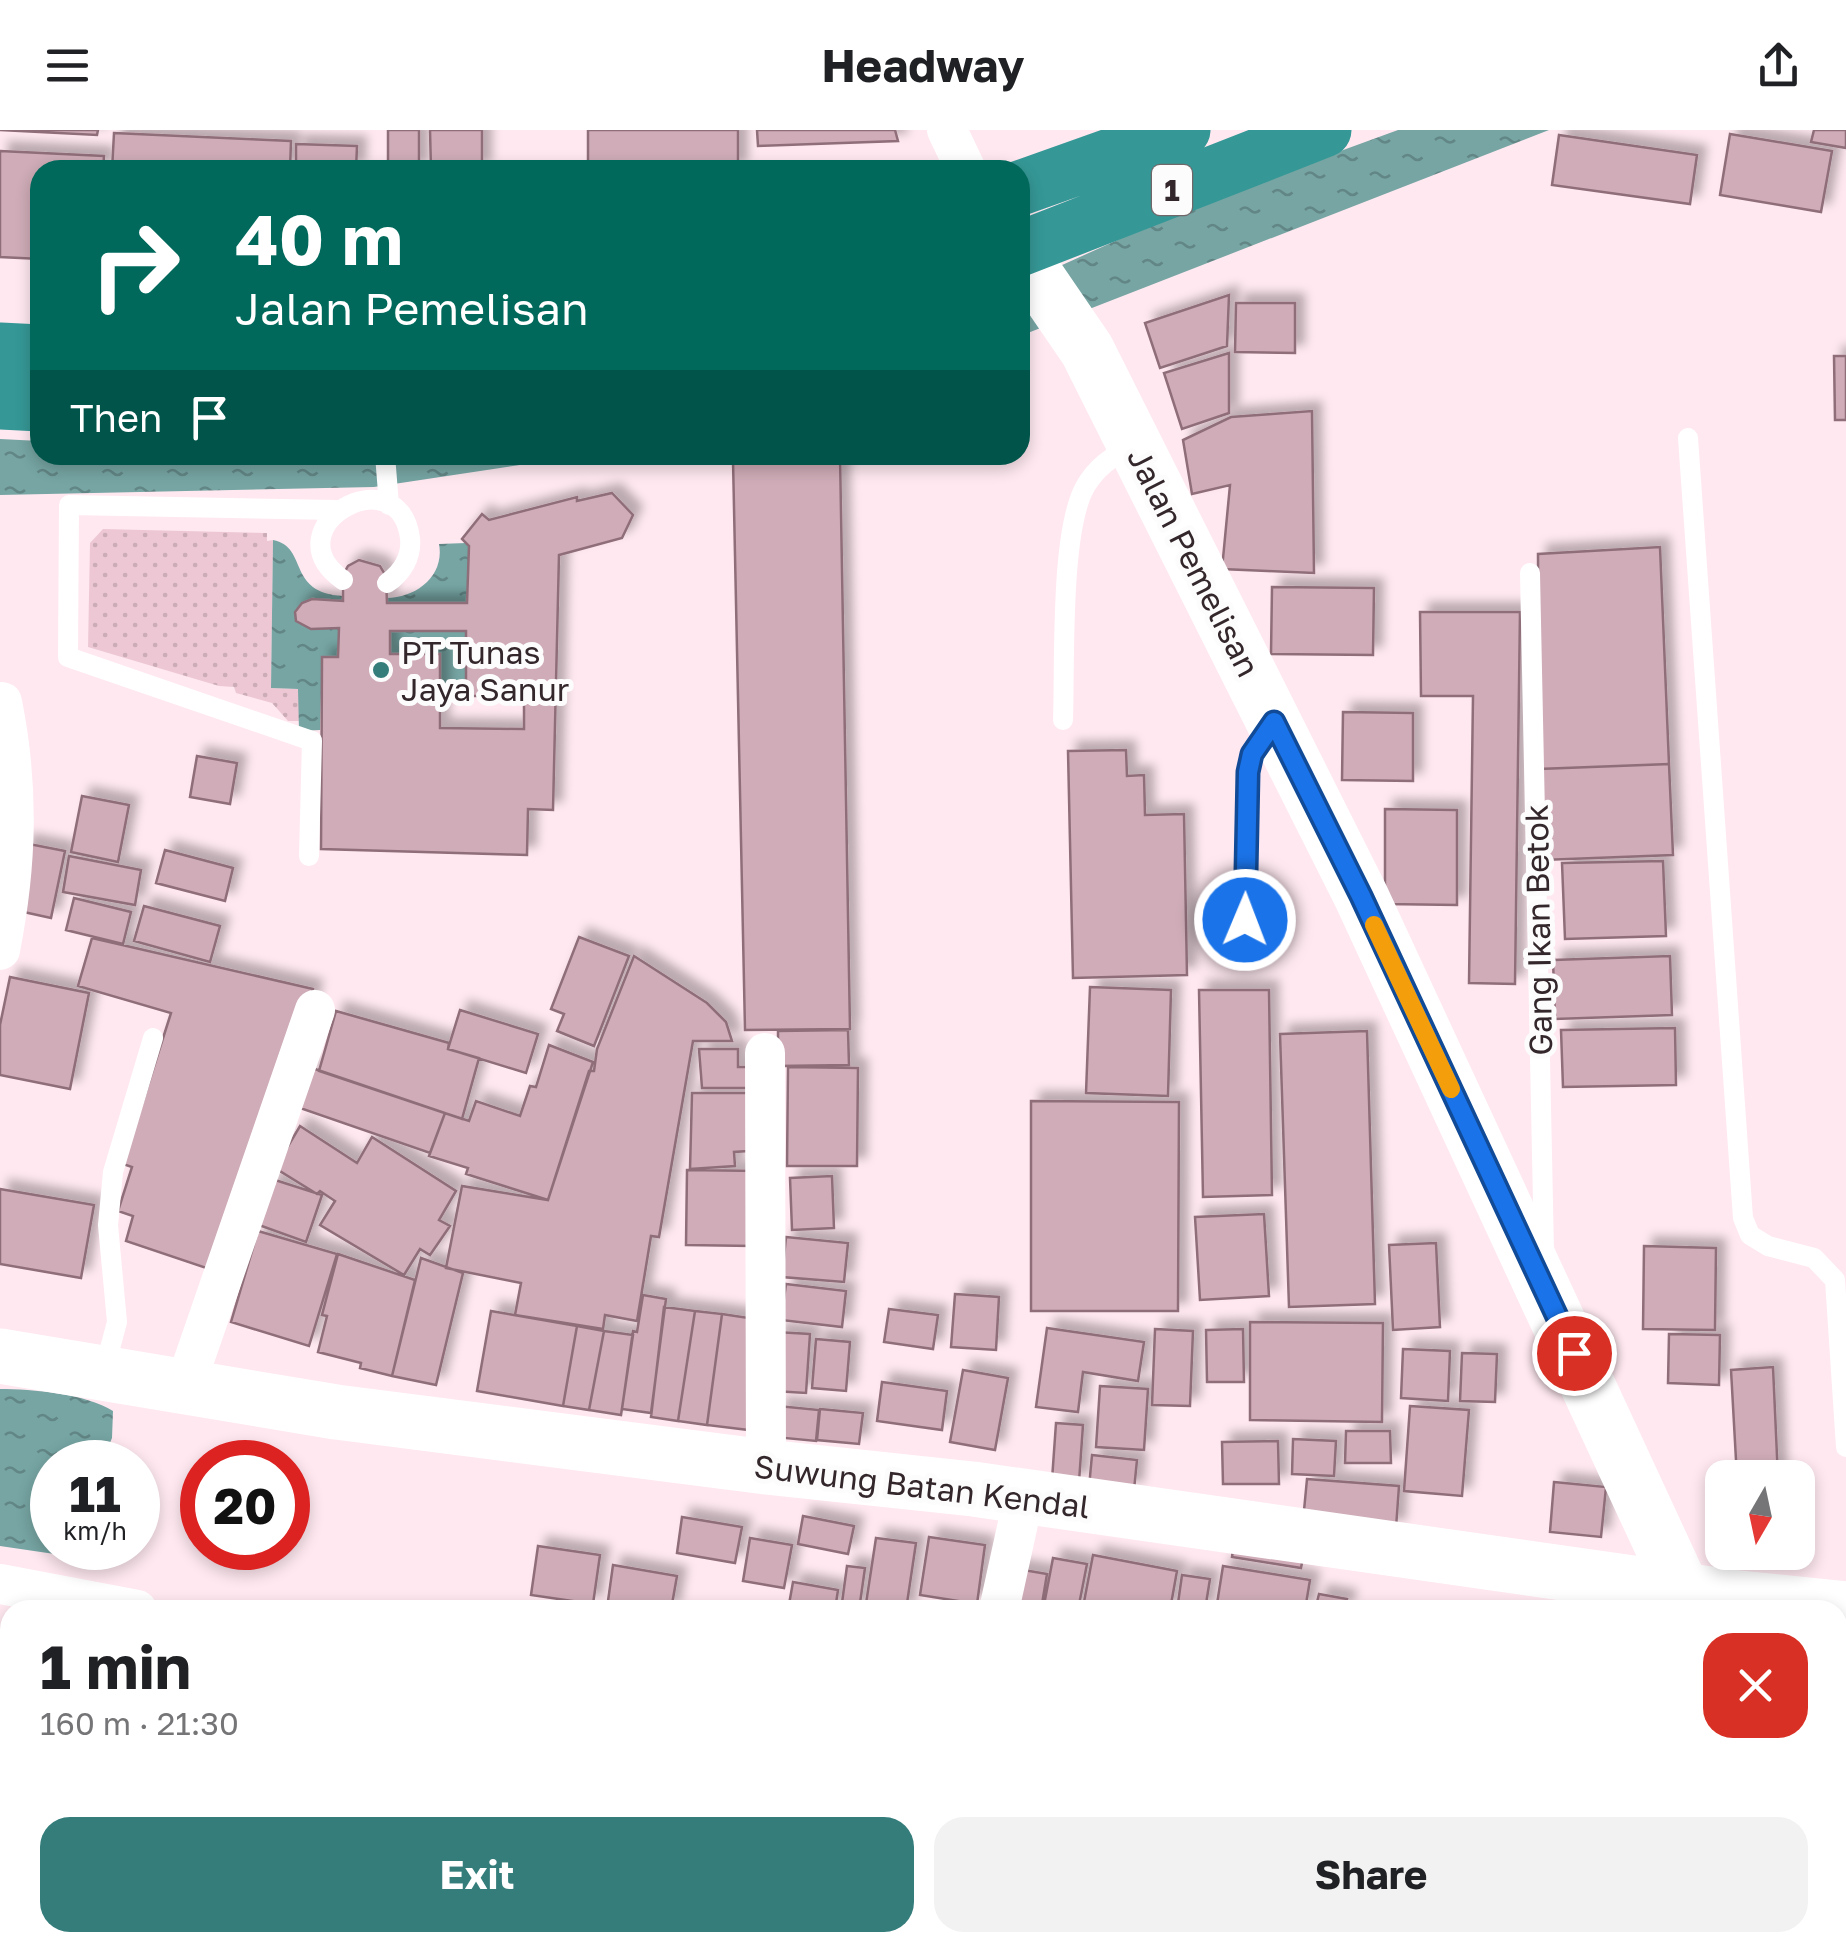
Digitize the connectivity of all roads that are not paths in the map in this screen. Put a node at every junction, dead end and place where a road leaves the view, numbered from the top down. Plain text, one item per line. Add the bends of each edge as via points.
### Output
1 (947, 130) edge
2 (1183, 130) edge
3 (1324, 130) edge
4 (1078, 150) edge
5 (961, 160) edge
6 (1030, 181) edge
7 (1030, 253) edge
8 (1030, 265) edge
9 (0, 350) edge
10 (30, 352) edge
11 (0, 402) edge
12 (30, 404) edge
13 (1688, 438) dead end
14 (1136, 446) junction
15 (386, 465) edge
16 (389, 506) junction
17 (337, 510) junction
18 (1530, 573) dead end
19 (344, 580) dead end
20 (386, 583) dead end
21 (2, 702) edge
22 (1063, 720) dead end
23 (1274, 722) junction
24 (310, 856) dead end
25 (1245, 920) dead end
26 (0, 950) edge
27 (315, 1010) dead end
28 (154, 1038) dead end
29 (765, 1054) dead end
30 (1545, 1288) junction
31 (0, 1356) edge
32 (104, 1373) junction
33 (185, 1386) junction
34 (1846, 1447) edge
35 (766, 1468) junction
36 (1024, 1496) junction
37 (0, 1584) edge
38 (1714, 1598) edge
39 (35, 1600) edge
40 (1001, 1600) edge

1 - 5 street
2 - 4 highway, 1
3 - 7 highway, 1
4 - 6 highway, 1
8 - 14 street, Jalan Pemelisan via 1086,350
9 - 10 highway
11 - 12 highway
13 - 34 lane via 1743,1218 1750,1235 1814,1258 1835,1280
14 - 22 lane via 1112,456 1086,486 1071,523
14 - 23 street, Jalan Pemelisan
15 - 16 lane
16 - 17 lane via 363,499
16 - 20 lane via 401,515 411,543 402,570
17 - 19 lane via 322,548 326,563
17 - 24 lane via 69,506 68,657 312,740
18 - 30 lane, Gang Ikan Betok
21 - 26 street via 16,790
23 - 25 lane via 1248,772
23 - 30 street, Jalan Pemelisan
27 - 33 street
28 - 32 lane via 113,1172 108,1225 116,1322
29 - 35 street
30 - 38 street, Jalan Pemelisan
31 - 32 street, Suwung Batan Kendal
32 - 33 street, Suwung Batan Kendal
33 - 35 street, Suwung Batan Kendal
35 - 36 street, Suwung Batan Kendal
36 - 38 street, Suwung Batan Kendal
36 - 40 street
37 - 39 street

